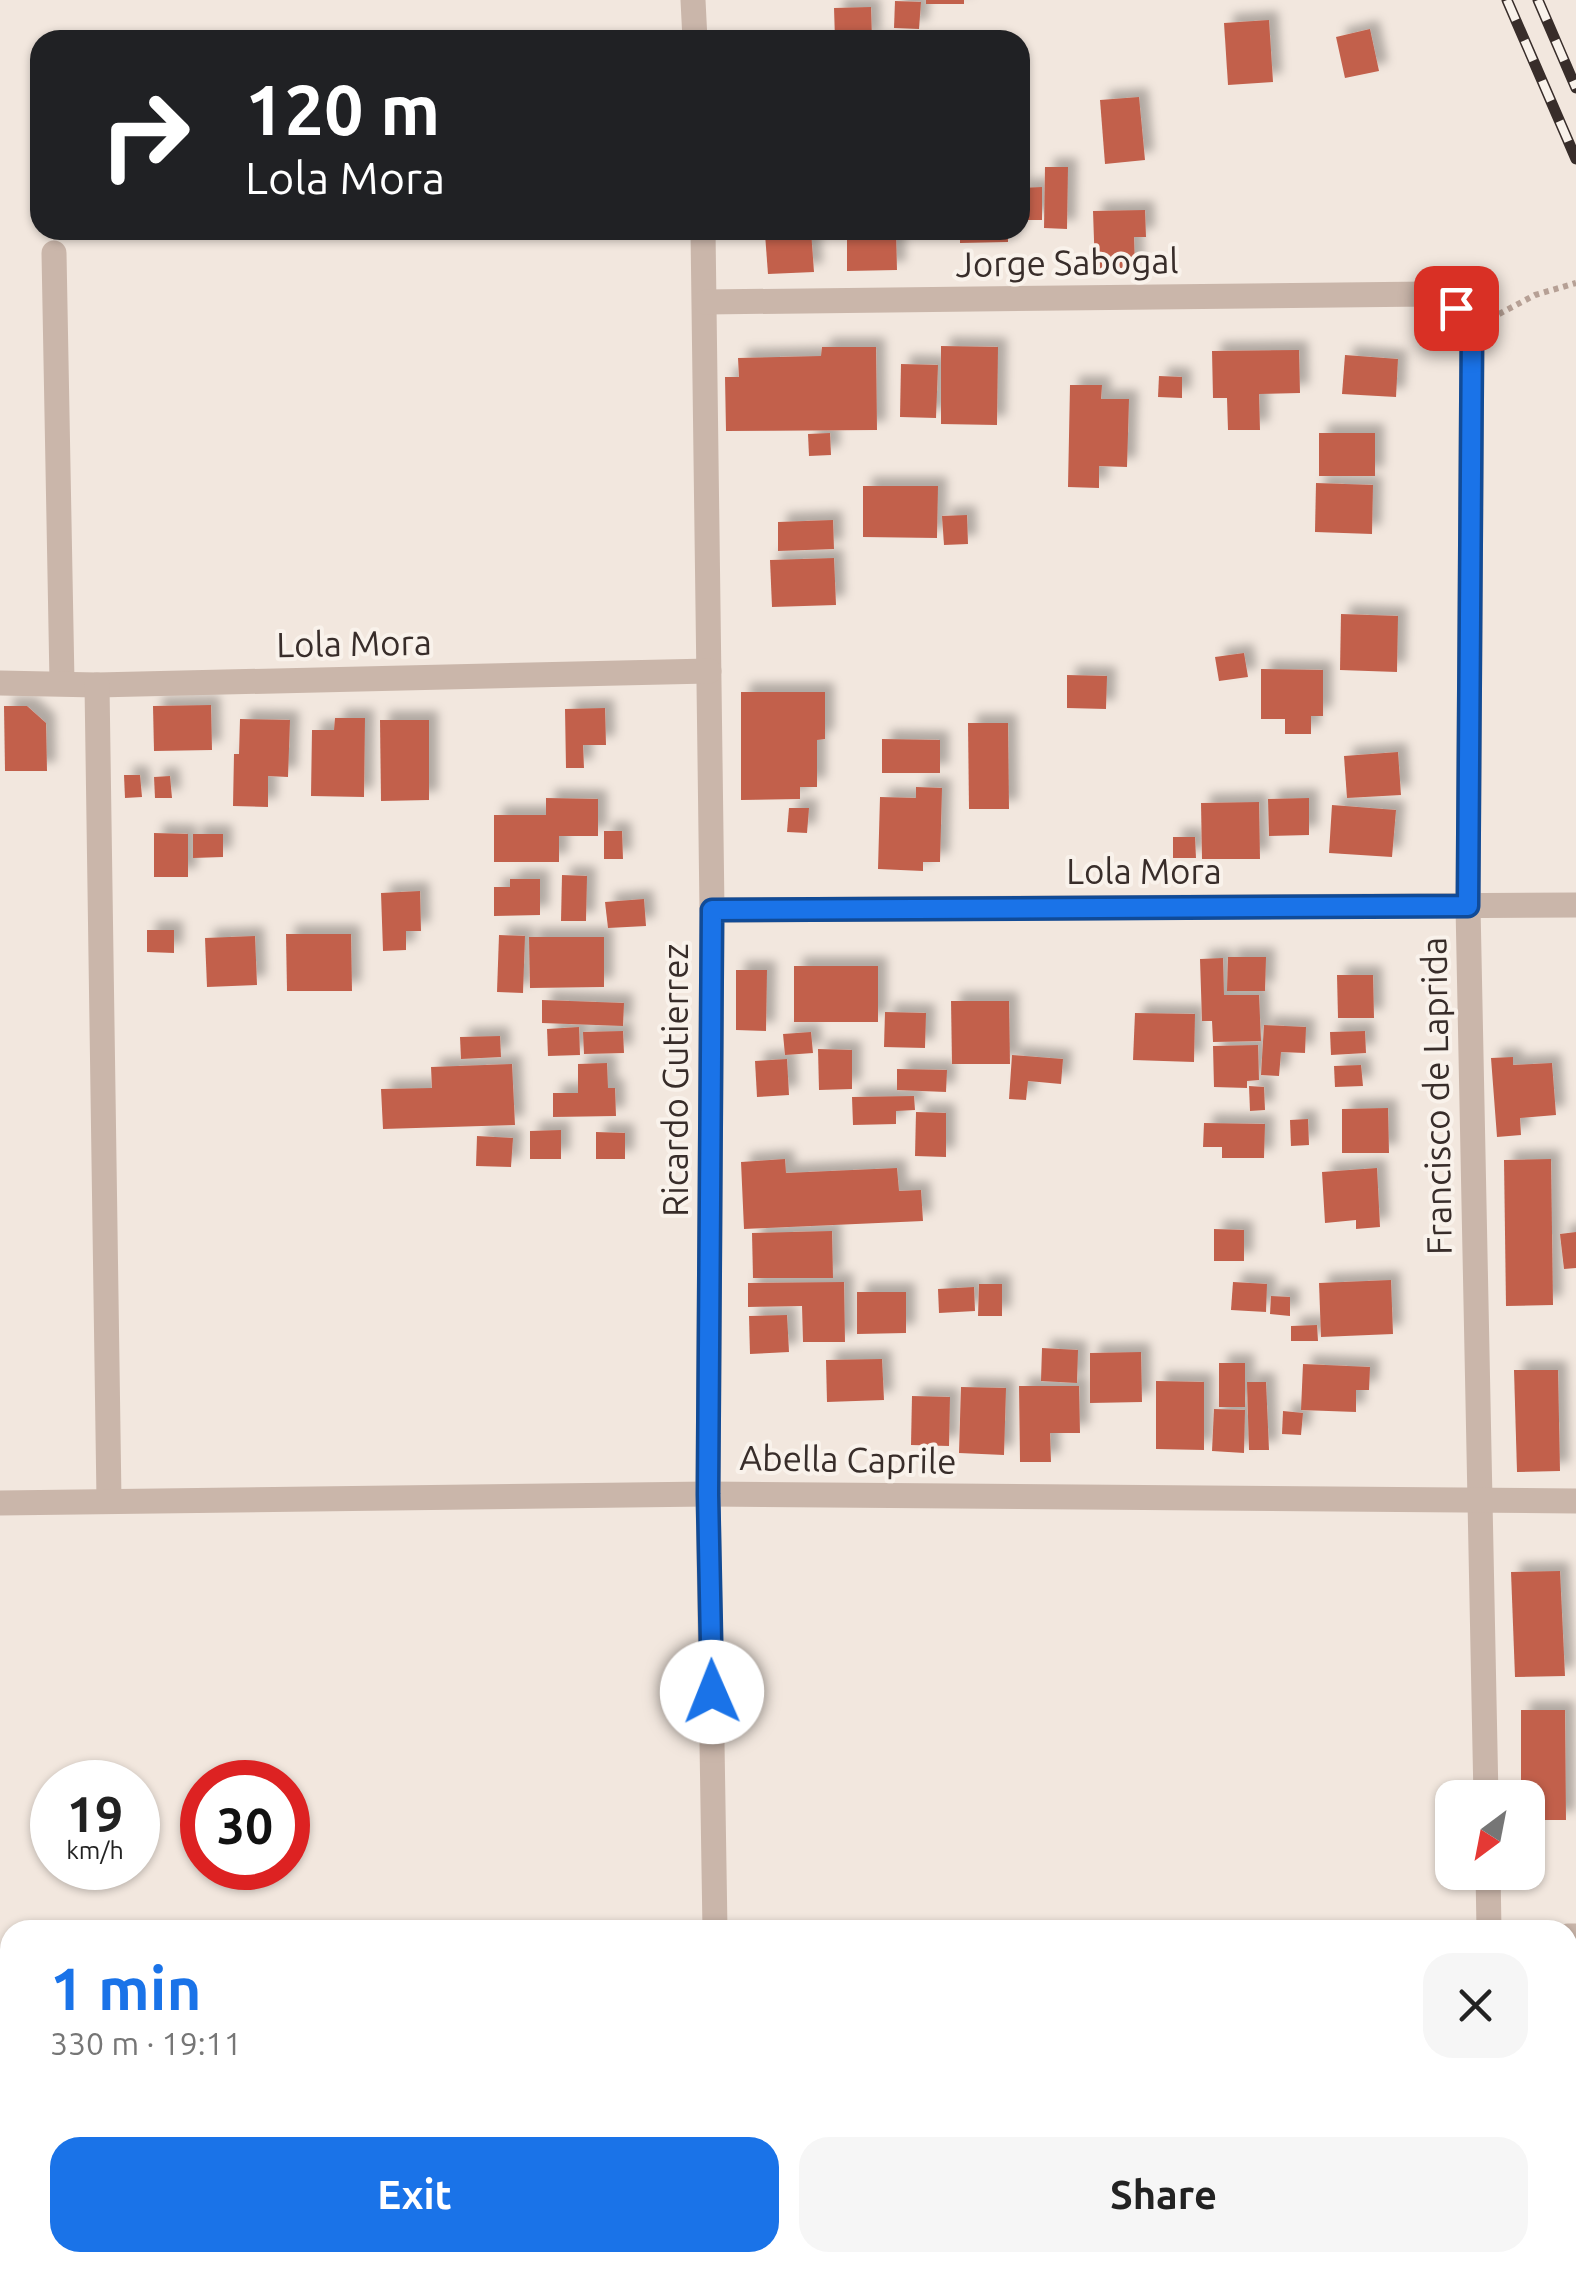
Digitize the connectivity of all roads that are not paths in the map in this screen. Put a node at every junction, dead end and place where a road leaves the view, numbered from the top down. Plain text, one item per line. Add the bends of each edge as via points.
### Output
1 (693, 0) edge
2 (694, 30) edge
3 (703, 240) edge
4 (54, 253) dead end
5 (706, 302) junction
6 (1472, 329) joint
7 (709, 671) junction
8 (62, 682) junction
9 (0, 683) edge
10 (97, 685) junction
11 (1576, 905) edge
12 (1468, 906) junction
13 (712, 910) junction
14 (708, 1494) junction
15 (110, 1500) junction
16 (1576, 1501) edge
17 (1479, 1502) junction
18 (0, 1504) edge
19 (1486, 1780) edge
20 (1489, 1890) edge
21 (715, 1920) edge
22 (1490, 1920) edge

1 - 2 street
3 - 5 street, Ricardo Gutierrez
4 - 8 street
5 - 6 street, Jorge Sabogal via 1429,294 1456,308
5 - 7 street, Ricardo Gutierrez
6 - 12 street, Francisco de Laprida
7 - 10 street, Lola Mora
7 - 13 street, Ricardo Gutierrez
8 - 9 street, Lola Mora
8 - 10 street, Lola Mora
10 - 15 street
11 - 12 street, Lola Mora
12 - 13 street, Lola Mora
12 - 17 street, Francisco de Laprida
13 - 14 street, Ricardo Gutierrez
14 - 15 street, Abella Caprile
14 - 17 street, Abella Caprile
14 - 21 street, Ricardo Gutierrez
15 - 18 street, Abella Caprile
16 - 17 street, Abella Caprile
17 - 19 street, Francisco de Laprida
20 - 22 street

